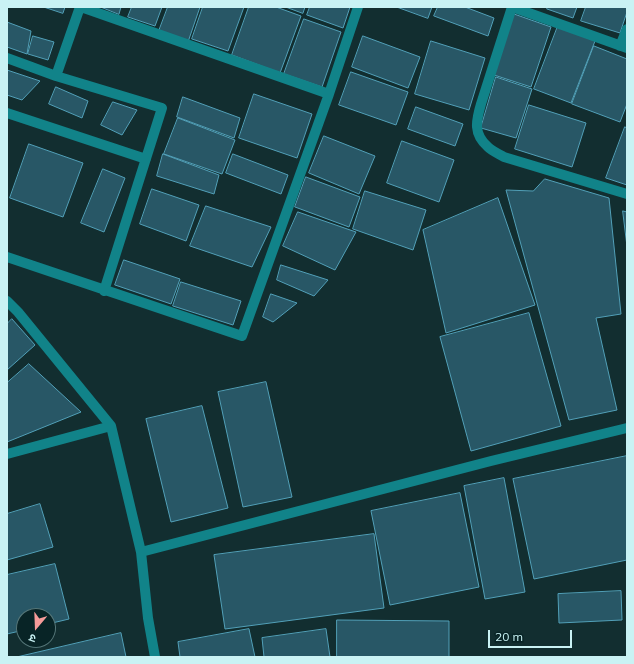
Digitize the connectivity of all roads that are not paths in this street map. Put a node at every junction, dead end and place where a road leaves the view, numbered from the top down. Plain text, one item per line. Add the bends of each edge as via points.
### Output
1 (81, 7) edge
2 (358, 7) edge
3 (512, 7) edge
4 (627, 29) edge
5 (624, 47) edge
6 (7, 58) edge
7 (56, 76) junction
8 (329, 94) junction
9 (7, 113) edge
10 (146, 159) junction
11 (627, 194) edge
12 (7, 257) edge
13 (104, 290) junction
14 (7, 301) edge
15 (111, 426) junction
16 (627, 428) edge
17 (7, 454) edge
18 (141, 552) junction
19 (155, 657) edge

1 - 7 street
1 - 8 street
2 - 8 street
3 - 5 street
3 - 11 street via 477,118 477,134 488,148 504,157
4 - 5 street
6 - 7 street
7 - 10 street via 162,108
8 - 13 street via 242,336
9 - 10 street
10 - 13 street
12 - 13 street
14 - 15 street
15 - 17 street
15 - 18 street
16 - 18 street
18 - 19 street

